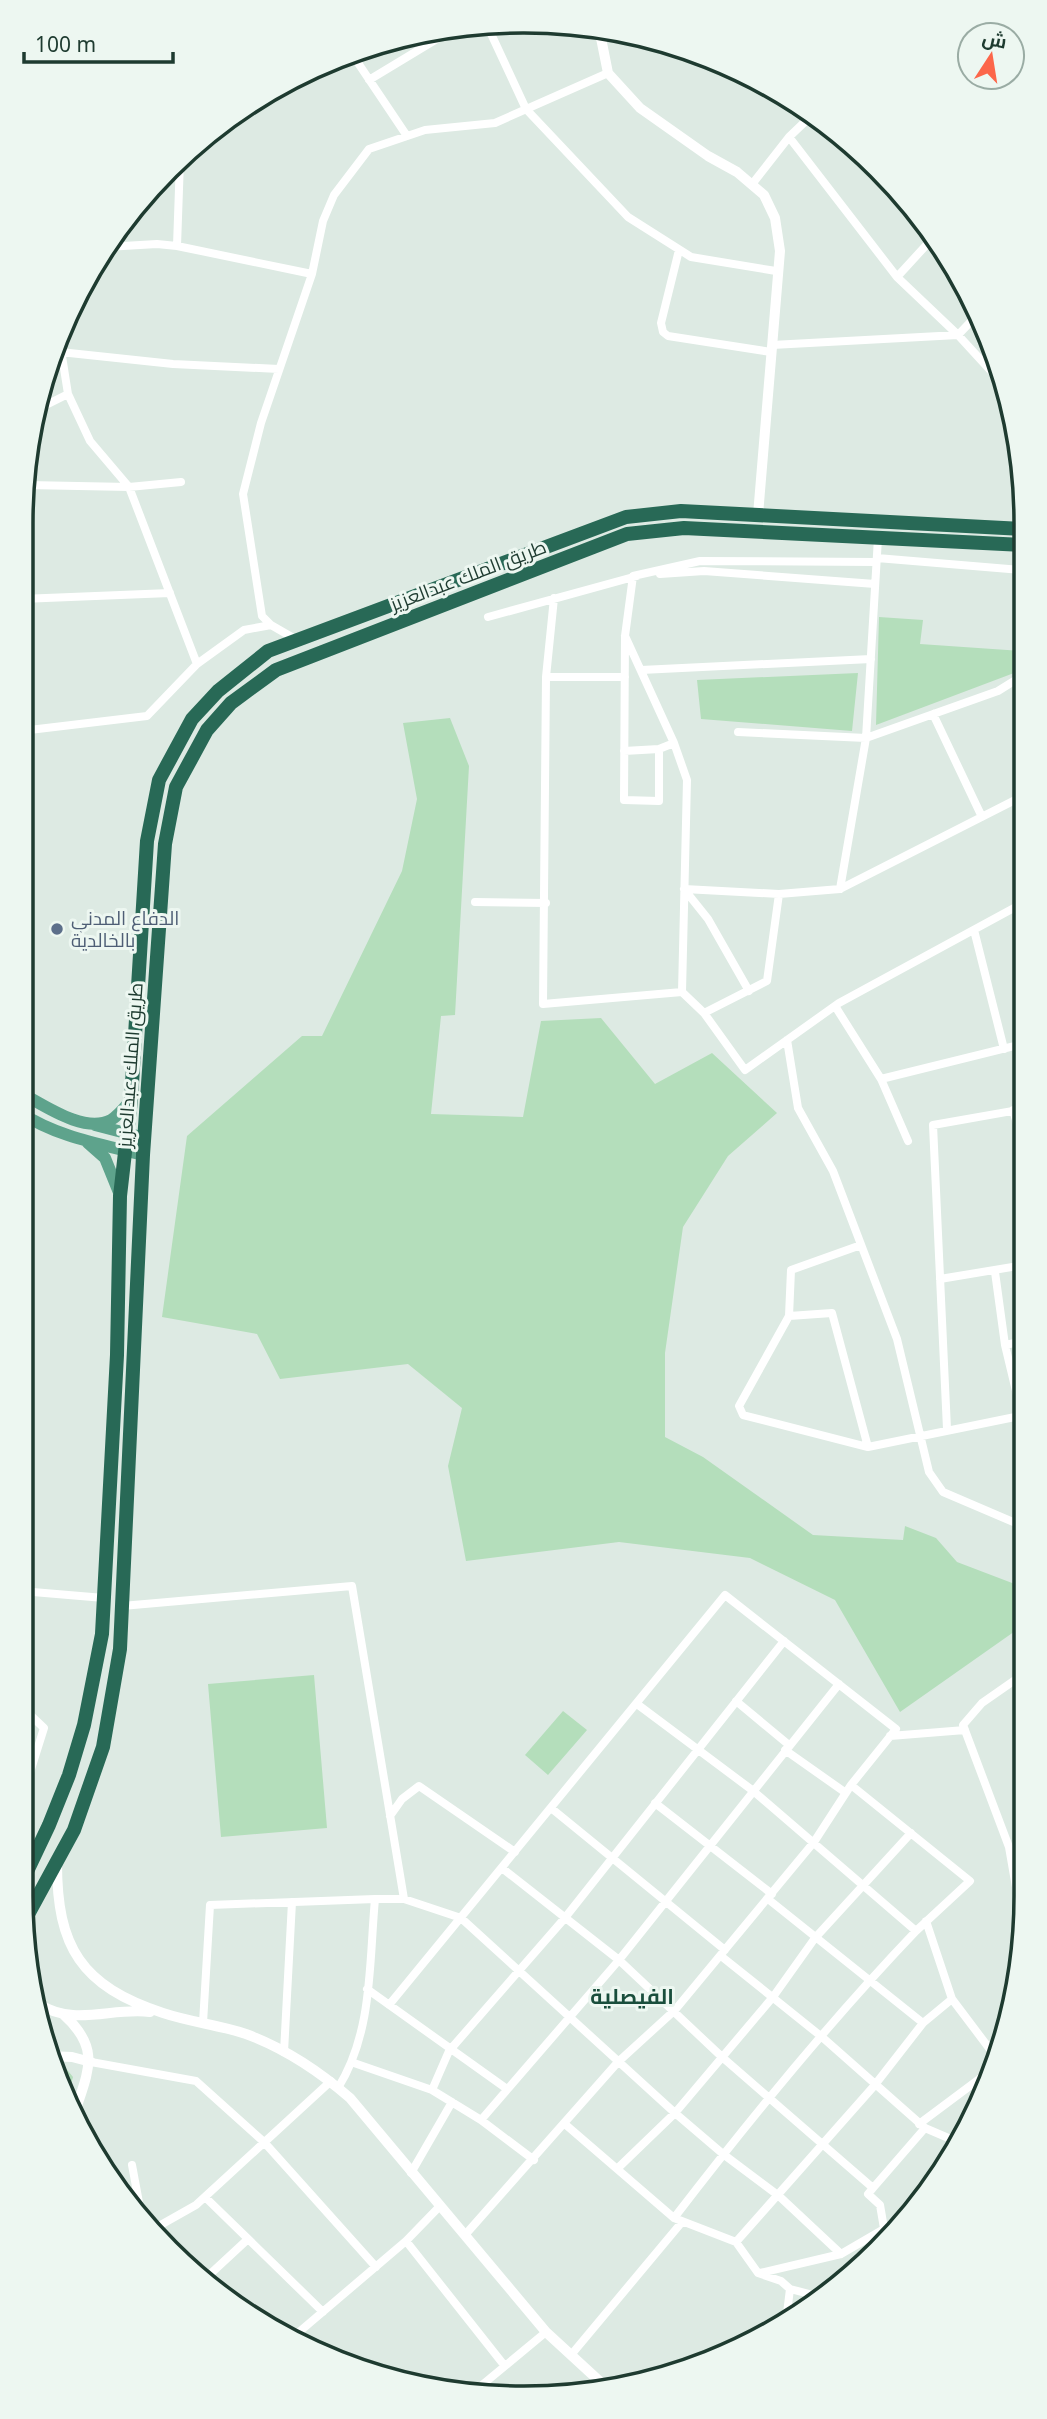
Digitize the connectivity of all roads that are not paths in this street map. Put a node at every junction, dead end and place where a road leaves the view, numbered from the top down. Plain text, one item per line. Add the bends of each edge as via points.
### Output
1 (491, 34) edge
2 (601, 40) edge
3 (431, 42) edge
4 (357, 62) edge
5 (608, 73) junction
6 (369, 80) junction
7 (526, 109) junction
8 (805, 122) edge
9 (407, 136) junction
10 (789, 138) junction
11 (179, 175) edge
12 (753, 183) junction
13 (926, 245) edge
14 (120, 246) edge
15 (177, 246) junction
16 (679, 250) junction
17 (776, 271) junction
18 (312, 274) junction
19 (897, 277) junction
20 (970, 322) edge
21 (958, 335) junction
22 (771, 349) junction
23 (64, 352) edge
24 (61, 360) edge
25 (279, 369) junction
26 (989, 369) edge
27 (68, 394) junction
28 (48, 404) edge
29 (181, 482) dead end
30 (35, 485) edge
31 (129, 486) junction
32 (758, 515) junction
33 (1014, 528) edge
34 (878, 538) junction
35 (1014, 545) edge
36 (876, 560) junction
37 (1014, 569) edge
38 (633, 576) junction
39 (875, 584) junction
40 (170, 593) junction
41 (554, 598) junction
42 (33, 599) edge
43 (488, 617) dead end
44 (271, 625) junction
45 (625, 636) junction
46 (297, 640) junction
47 (871, 659) junction
48 (197, 664) junction
49 (641, 670) junction
50 (545, 677) junction
51 (625, 677) junction
52 (1014, 681) edge
53 (933, 714) junction
54 (33, 730) edge
55 (738, 732) dead end
56 (866, 738) junction
57 (674, 743) junction
58 (659, 749) junction
59 (624, 751) junction
60 (1014, 801) edge
61 (982, 817) junction
62 (684, 889) junction
63 (840, 889) junction
64 (779, 894) junction
65 (475, 902) dead end
66 (546, 903) junction
67 (1014, 909) edge
68 (974, 930) junction
69 (750, 991) junction
70 (682, 992) junction
71 (835, 1006) junction
72 (704, 1013) junction
73 (787, 1040) junction
74 (1014, 1046) edge
75 (1004, 1049) junction
76 (881, 1079) junction
77 (33, 1098) edge
78 (131, 1100) junction
79 (1013, 1110) joint
80 (1014, 1113) edge
81 (33, 1121) edge
82 (87, 1123) junction
83 (127, 1134) junction
84 (79, 1138) junction
85 (145, 1138) junction
86 (908, 1141) dead end
87 (125, 1150) junction
88 (143, 1155) junction
89 (120, 1196) junction
90 (861, 1245) junction
91 (1014, 1267) edge
92 (995, 1272) junction
93 (940, 1279) junction
94 (789, 1316) junction
95 (1014, 1343) edge
96 (1005, 1345) junction
97 (1014, 1380) edge
98 (1014, 1417) edge
99 (947, 1429) junction
100 (921, 1435) junction
101 (868, 1447) junction
102 (1014, 1522) edge
103 (33, 1592) edge
104 (104, 1598) junction
105 (122, 1606) junction
106 (784, 1641) junction
107 (1014, 1681) edge
108 (839, 1684) junction
109 (736, 1702) junction
110 (636, 1704) junction
111 (33, 1718) edge
112 (965, 1730) junction
113 (890, 1736) junction
114 (787, 1747) junction
115 (698, 1750) junction
116 (33, 1763) edge
117 (849, 1789) junction
118 (752, 1790) junction
119 (655, 1803) junction
120 (551, 1808) junction
121 (390, 1816) junction
122 (911, 1833) junction
123 (814, 1842) junction
124 (710, 1845) junction
125 (515, 1852) junction
126 (33, 1859) edge
127 (611, 1859) junction
128 (57, 1863) junction
129 (502, 1868) junction
130 (1014, 1876) edge
131 (864, 1885) junction
132 (770, 1897) junction
133 (375, 1899) junction
134 (404, 1899) junction
135 (666, 1901) junction
136 (292, 1902) junction
137 (33, 1905) edge
138 (461, 1918) junction
139 (564, 1919) junction
140 (926, 1922) junction
141 (916, 1931) junction
142 (815, 1938) junction
143 (723, 1953) junction
144 (619, 1960) junction
145 (518, 1968) junction
146 (868, 1981) junction
147 (367, 1989) junction
148 (772, 1997) junction
149 (952, 1999) junction
150 (389, 2005) junction
151 (47, 2007) edge
152 (675, 2010) junction
153 (62, 2013) junction
154 (163, 2013) junction
155 (569, 2017) junction
156 (203, 2023) junction
157 (923, 2023) junction
158 (822, 2037) junction
159 (989, 2048) edge
160 (449, 2050) junction
161 (284, 2052) junction
162 (60, 2056) edge
163 (722, 2057) junction
164 (91, 2062) junction
165 (618, 2062) junction
166 (354, 2063) junction
167 (976, 2082) edge
168 (335, 2084) junction
169 (874, 2085) junction
170 (507, 2089) junction
171 (432, 2090) junction
172 (771, 2099) junction
173 (79, 2100) edge
174 (452, 2102) junction
175 (675, 2113) junction
176 (481, 2120) junction
177 (566, 2124) junction
178 (922, 2126) junction
179 (949, 2138) edge
180 (264, 2143) junction
181 (821, 2144) junction
182 (723, 2154) junction
183 (534, 2160) junction
184 (132, 2165) dead end
185 (618, 2168) junction
186 (411, 2173) junction
187 (873, 2189) junction
188 (779, 2196) junction
189 (205, 2197) junction
190 (138, 2198) edge
191 (439, 2207) junction
192 (678, 2220) junction
193 (160, 2225) edge
194 (884, 2228) edge
195 (879, 2233) edge
196 (465, 2235) junction
197 (248, 2239) junction
198 (405, 2241) junction
199 (736, 2242) junction
200 (841, 2254) junction
201 (376, 2267) junction
202 (211, 2273) edge
203 (758, 2273) junction
204 (790, 2289) junction
205 (809, 2294) edge
206 (788, 2308) edge
207 (323, 2312) junction
208 (300, 2331) edge
209 (546, 2332) junction
210 (571, 2355) junction
211 (504, 2365) junction
212 (598, 2380) edge
213 (483, 2384) edge

1 - 7 street
2 - 5 street
3 - 6 street
4 - 6 street
5 - 7 street
5 - 12 street via 640,108
6 - 9 street
7 - 9 street via 495,123
7 - 16 street via 628,217
8 - 10 street
9 - 18 street via 369,149 334,195 323,221
10 - 12 street
10 - 19 street
11 - 15 street
12 - 17 street via 775,218 780,251
13 - 19 street
14 - 15 street
15 - 18 street
16 - 17 street via 691,257
16 - 22 street via 661,323 663,332
17 - 22 street
18 - 25 street
19 - 21 street
20 - 21 street
21 - 22 street
21 - 26 street
22 - 32 street
23 - 25 street
24 - 27 street
25 - 44 street via 243,494 262,616
27 - 28 street
27 - 31 street via 90,441
29 - 31 street
30 - 31 street
31 - 40 street
32 - 33 highway, طريق الملك عبدالعزيز
32 - 46 highway, طريق الملك عبدالعزيز via 681,511 626,517
34 - 35 highway, طريق الملك عبدالعزيز
34 - 36 street
34 - 85 highway, طريق الملك عبدالعزيز via 684,528 627,534 276,670 231,703 207,730 176,787 165,844
36 - 37 street
36 - 38 street via 701,561
36 - 39 street
38 - 39 street via 704,571
38 - 41 street
38 - 45 street
39 - 47 street
40 - 42 street
40 - 48 street
41 - 43 street
41 - 50 street
44 - 46 street
44 - 48 street via 244,630
45 - 49 street
45 - 51 street
46 - 78 highway, طريق الملك عبدالعزيز via 268,651 218,691 192,719 159,780 147,841
47 - 49 street
47 - 56 street
48 - 54 street via 147,716
49 - 57 street
50 - 51 street
50 - 66 street
51 - 59 street
52 - 53 street
53 - 56 street
53 - 61 street
55 - 56 street
56 - 63 street
57 - 58 street
57 - 62 street via 687,780
58 - 59 street
58 - 59 street via 659,801 624,800
60 - 61 street
61 - 63 street
62 - 64 street
62 - 69 street via 708,919
62 - 70 street
63 - 64 street
64 - 69 street via 767,981
65 - 66 street
66 - 70 street via 543,1004
67 - 68 street
68 - 71 street
68 - 75 street
69 - 72 street
70 - 72 street
71 - 73 street
71 - 76 street
72 - 73 street via 745,1070
73 - 90 street via 798,1108 833,1171
74 - 75 street
75 - 76 street
76 - 86 street
77 - 82 main road
78 - 82 main road via 111,1119
78 - 83 highway, طريق الملك عبدالعزيز
79 - 80 street
79 - 93 street via 933,1125
81 - 84 main road
82 - 83 main road
83 - 85 main road
83 - 87 highway, طريق الملك عبدالعزيز
84 - 87 main road
84 - 89 main road via 105,1158
85 - 88 highway, طريق الملك عبدالعزيز
87 - 88 main road
87 - 89 highway, طريق الملك عبدالعزيز
88 - 105 highway, طريق الملك عبدالعزيز
89 - 104 highway, طريق الملك عبدالعزيز
90 - 94 street via 791,1270
90 - 100 street via 897,1339
91 - 92 street
92 - 93 street
92 - 96 street
93 - 99 street
94 - 101 street via 832,1313
94 - 101 street via 739,1406 743,1415
95 - 96 street
96 - 97 street
98 - 99 street
99 - 100 street
100 - 101 street
100 - 102 street via 929,1472 943,1492
103 - 104 street
104 - 126 highway, طريق الملك عبدالعزيز via 102,1634 84,1725
105 - 121 street via 352,1586
105 - 128 highway, طريق الملك عبدالعزيز via 120,1649 103,1747 74,1830
106 - 108 street
106 - 109 street
106 - 110 street via 725,1595
107 - 112 street via 982,1703 963,1725
108 - 113 street via 896,1729
108 - 114 street
109 - 114 street
109 - 115 street
110 - 115 street
110 - 120 street
111 - 116 street via 44,1728
112 - 113 street
112 - 130 street via 1009,1847
113 - 117 street
114 - 117 street
114 - 118 street
115 - 118 street
115 - 119 street
117 - 122 street
117 - 123 street
118 - 123 street
118 - 124 street
119 - 124 street
119 - 127 street
120 - 125 street
120 - 127 street
121 - 125 street via 419,1786
121 - 134 street
122 - 131 street
122 - 140 street via 970,1881
123 - 131 street
123 - 132 street
124 - 132 street
124 - 135 street
125 - 129 street
127 - 135 street
127 - 139 street
128 - 137 highway, طريق الملك عبدالعزيز
128 - 154 street via 58,1906 71,1948 100,1982
129 - 138 street
129 - 139 street
131 - 141 street
131 - 142 street
132 - 142 street
132 - 143 street
133 - 134 street
133 - 136 street
133 - 147 street
134 - 138 street
135 - 143 street
135 - 144 street
136 - 156 street via 210,1905
136 - 161 street
138 - 145 street
138 - 150 street
139 - 144 street
139 - 145 street
140 - 141 street
140 - 149 street
141 - 146 street
142 - 146 street
142 - 148 street
143 - 148 street
143 - 152 street
144 - 152 street
144 - 155 street
145 - 155 street
145 - 160 street
146 - 157 street
146 - 158 street
147 - 150 street
147 - 166 street via 366,2018
148 - 158 street
148 - 163 street
149 - 157 street
149 - 159 street
150 - 160 street
151 - 153 street
152 - 163 street
152 - 165 street
153 - 154 street via 81,2017 127,2009
153 - 164 street via 83,2035
154 - 156 street
155 - 165 street
155 - 170 street
156 - 161 street via 246,2034
157 - 169 street
158 - 169 street
158 - 172 street
160 - 170 street
160 - 171 street
161 - 168 street
162 - 164 street
163 - 172 street
163 - 175 street
164 - 173 street
164 - 180 street via 196,2081
165 - 175 street
165 - 177 street
166 - 168 street
166 - 171 street
167 - 178 street
168 - 180 street
168 - 186 street
169 - 178 street
169 - 181 street
170 - 176 street
171 - 174 street
172 - 181 street
172 - 182 street
174 - 176 street
174 - 186 street
175 - 182 street
175 - 185 street
176 - 183 street
177 - 183 street
177 - 185 street
178 - 179 street
178 - 187 street
180 - 189 street
180 - 201 street
181 - 187 street
181 - 188 street
182 - 188 street
182 - 192 street
183 - 196 street
184 - 190 street
185 - 192 street
186 - 191 street
187 - 194 street via 868,2194 880,2205
188 - 199 street
188 - 200 street
189 - 193 street
189 - 197 street
191 - 196 street
191 - 198 street
192 - 199 street
192 - 210 street
195 - 200 street
196 - 209 street
197 - 202 street
197 - 207 street
198 - 201 street
198 - 211 street
199 - 203 street
200 - 203 street
201 - 207 street
203 - 204 street
204 - 205 street
204 - 206 street
207 - 208 street
209 - 210 street
209 - 211 street
210 - 212 street
211 - 213 street

